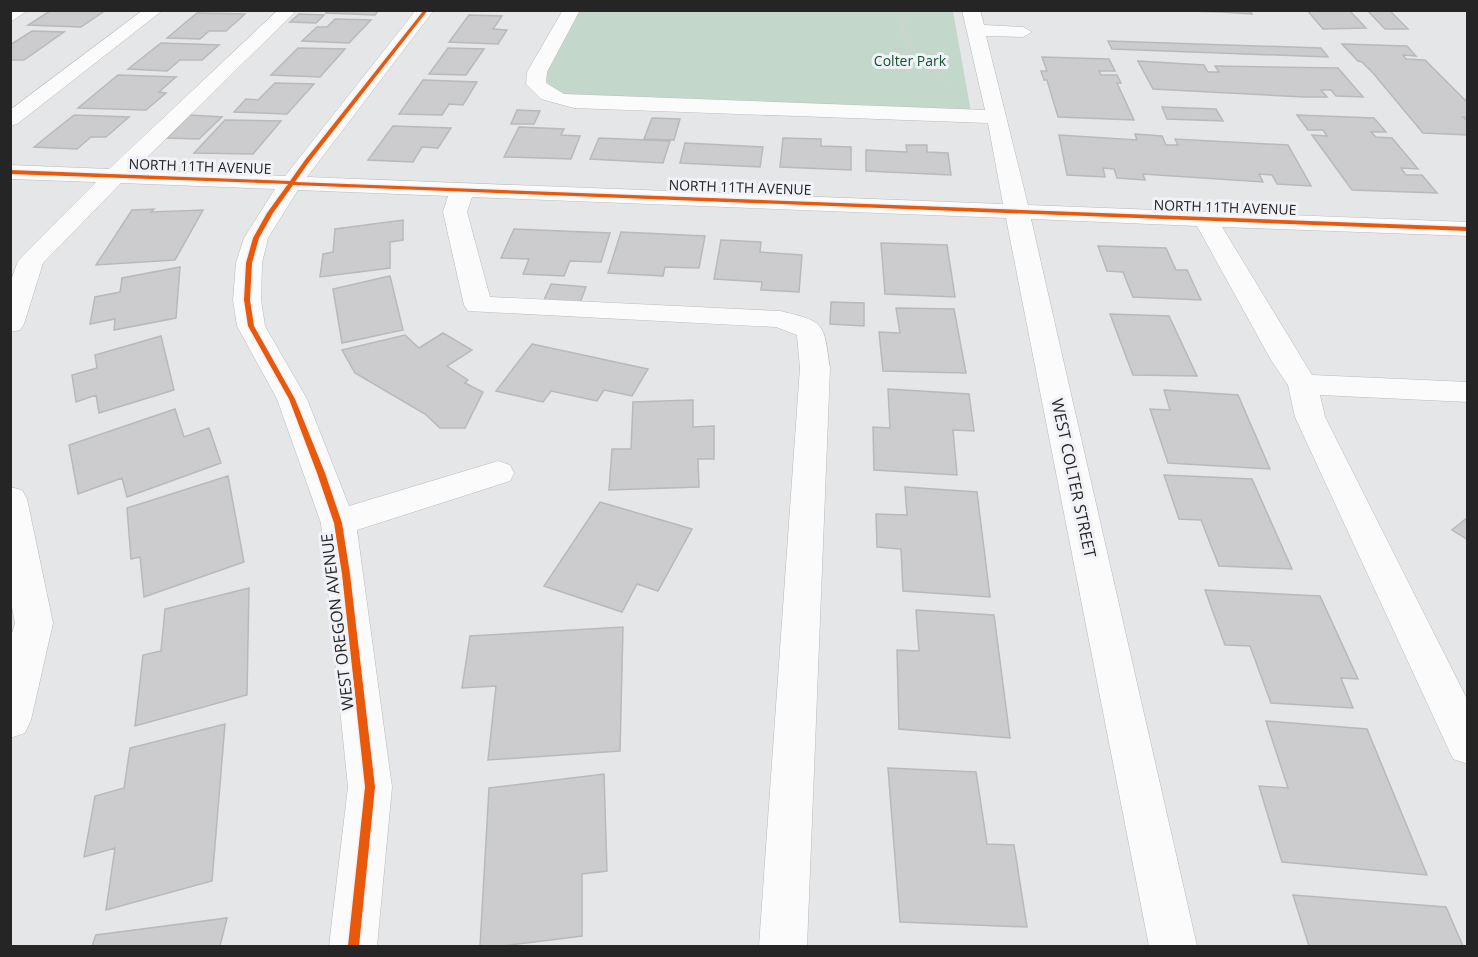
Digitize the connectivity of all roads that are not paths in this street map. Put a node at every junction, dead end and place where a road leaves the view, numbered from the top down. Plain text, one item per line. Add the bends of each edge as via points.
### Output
1 (21, 10) edge
2 (155, 10) edge
3 (290, 10) edge
4 (426, 10) edge
5 (572, 10) edge
6 (10, 17) edge
7 (974, 20) edge
8 (1023, 32) dead end
9 (983, 116) junction
10 (10, 120) edge
11 (10, 172) edge
12 (116, 176) junction
13 (292, 183) junction
14 (462, 190) junction
15 (1016, 211) junction
16 (1206, 220) junction
17 (1467, 229) edge
18 (10, 324) edge
19 (1304, 384) junction
20 (1467, 392) edge
21 (498, 473) dead end
22 (10, 499) edge
23 (338, 523) junction
24 (10, 720) edge
25 (1467, 745) edge
26 (352, 946) edge
27 (783, 946) edge
28 (1173, 946) edge

1 - 6 street
2 - 10 street
3 - 12 street
4 - 13 street, WEST OREGON AVENUE
5 - 9 street via 537,72 536,84 555,99
7 - 8 street
7 - 9 street, WEST COLTER STREET
9 - 15 street, WEST COLTER STREET
11 - 12 street, NORTH 11TH AVENUE
12 - 13 street, NORTH 11TH AVENUE
12 - 18 street via 31,261
13 - 14 street, NORTH 11TH AVENUE
13 - 23 street, WEST OREGON AVENUE via 256,238 249,263 247,300 251,326 292,399
14 - 15 street, NORTH 11TH AVENUE
14 - 27 street via 455,212 478,305 780,319 810,330 815,368
15 - 16 street, NORTH 11TH AVENUE
15 - 28 street, WEST COLTER STREET
16 - 17 street, NORTH 11TH AVENUE
16 - 19 street
19 - 20 street
19 - 25 street via 1310,417
21 - 23 street, WEST OREGON AVENUE
22 - 24 street via 34,623
23 - 26 street, WEST OREGON AVENUE via 370,787

